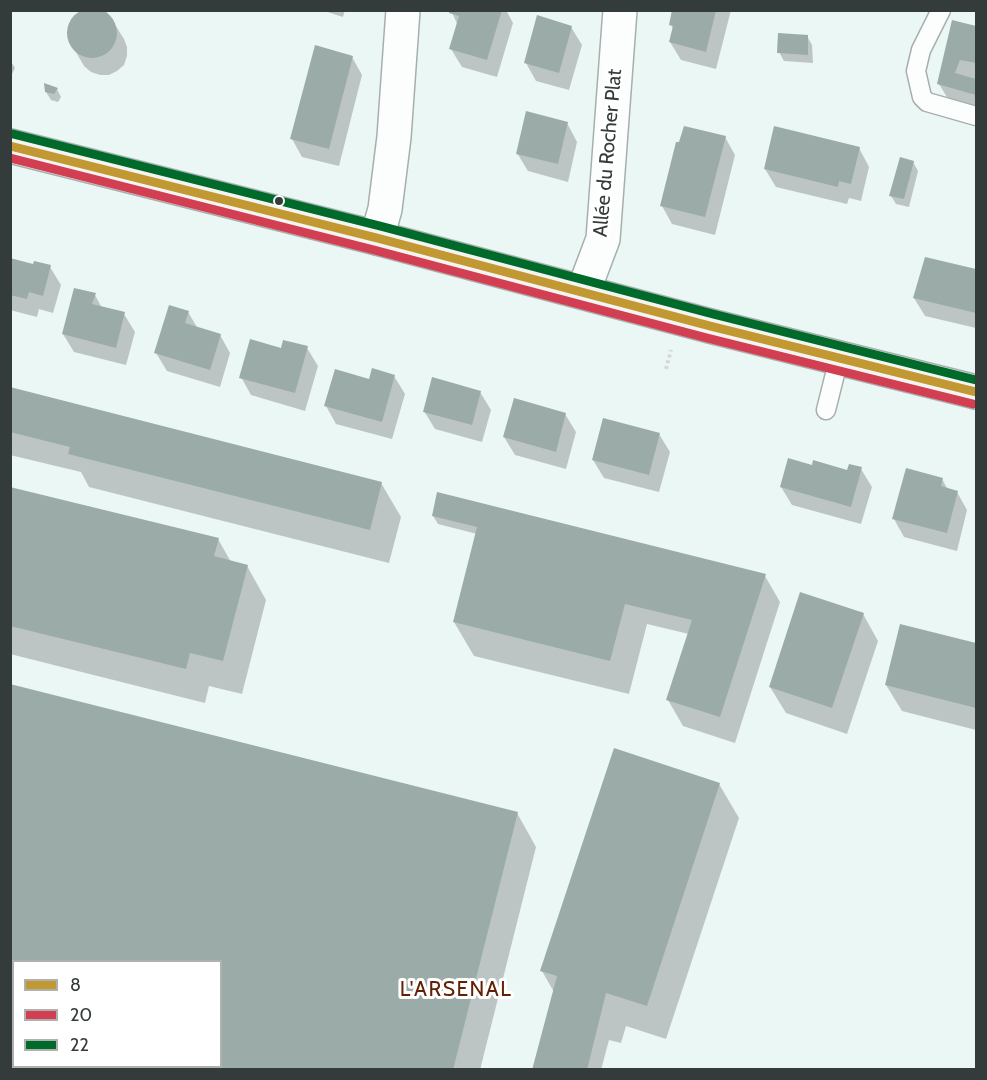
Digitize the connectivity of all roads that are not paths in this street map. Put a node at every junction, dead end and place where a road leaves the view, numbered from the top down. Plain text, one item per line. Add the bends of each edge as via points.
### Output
1 (403, 10) edge
2 (620, 10) edge
3 (941, 10) edge
4 (976, 116) edge
5 (10, 146) edge
6 (377, 238) junction
7 (583, 291) junction
8 (839, 358) junction
9 (976, 392) edge
10 (826, 410) dead end

1 - 6 street via 394,137 385,209
2 - 7 street, Allée du Rocher Plat via 603,239
3 - 4 lane via 921,50 916,71 922,97 938,106
5 - 6 street
6 - 7 street
7 - 8 street
8 - 9 street
8 - 10 lane

